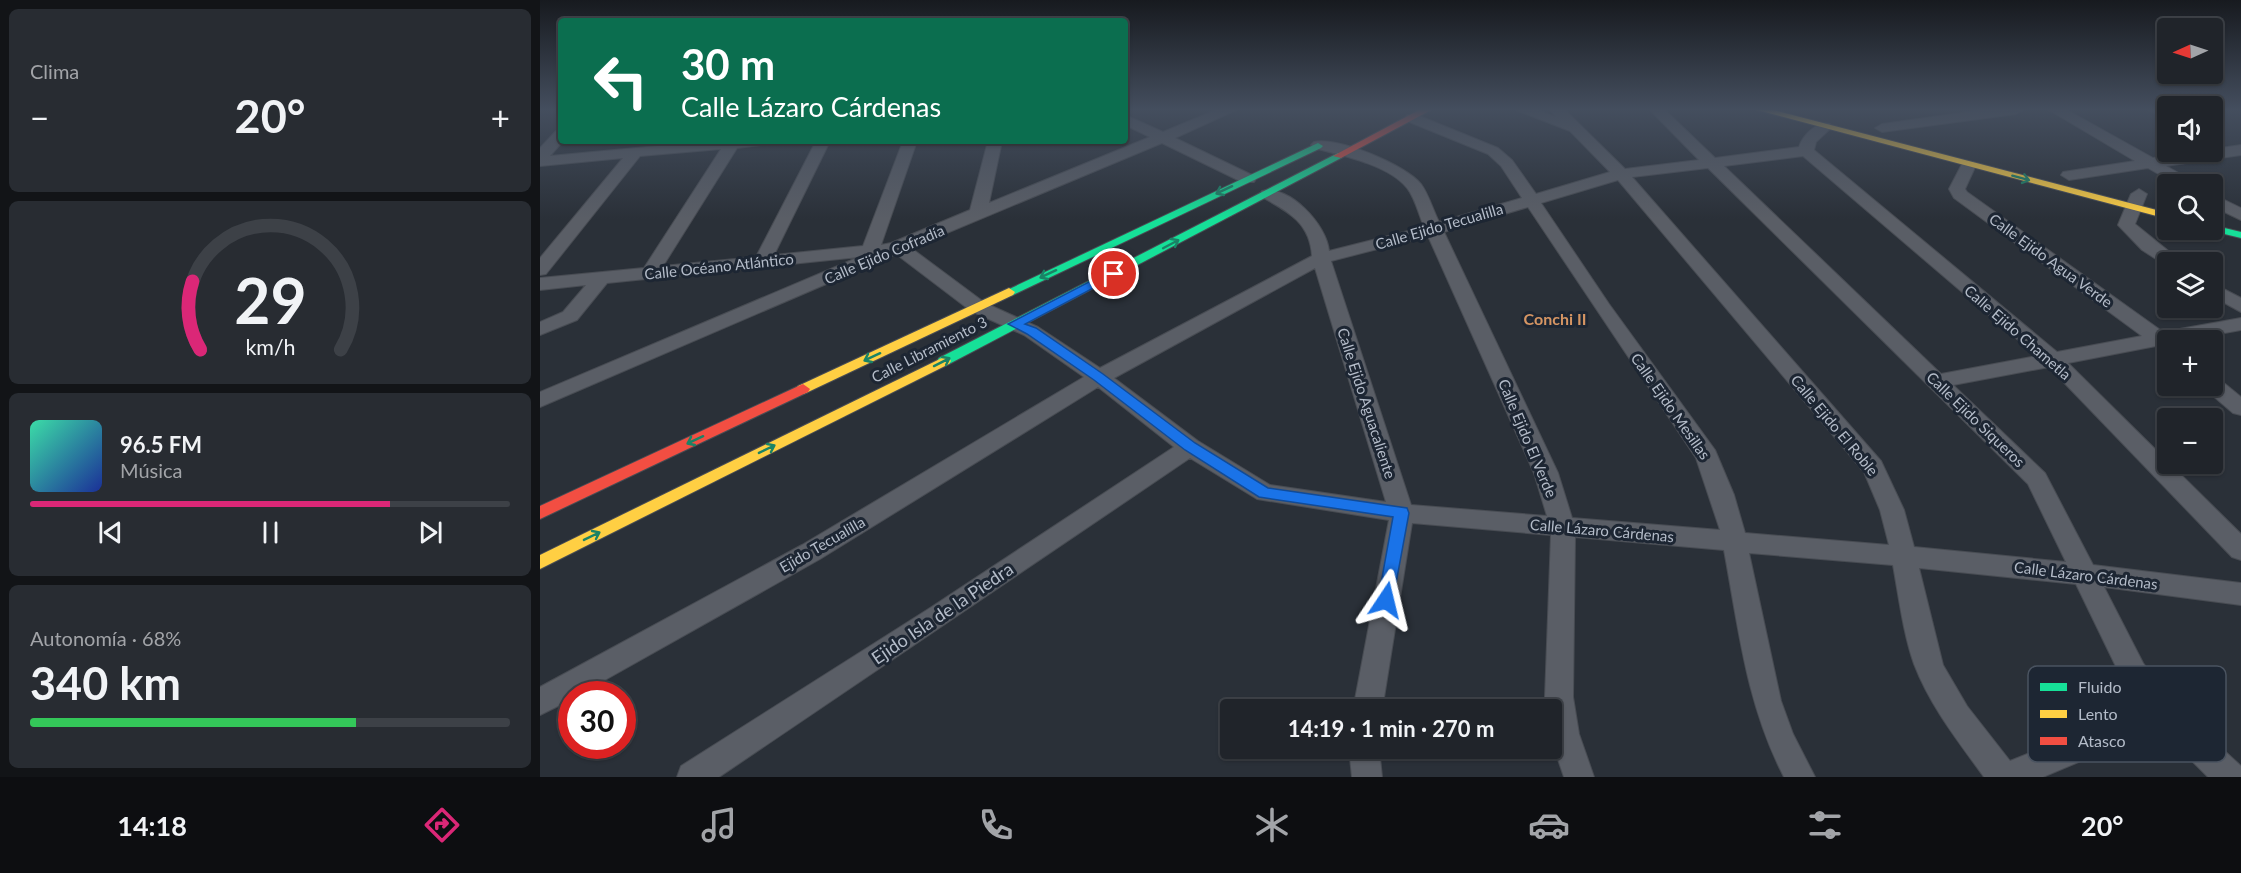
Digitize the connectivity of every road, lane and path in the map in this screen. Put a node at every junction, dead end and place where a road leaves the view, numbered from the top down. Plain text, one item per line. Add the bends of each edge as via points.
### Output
1 (551, 146) edge
2 (695, 146) edge
3 (730, 146) edge
4 (819, 146) edge
5 (908, 146) edge
6 (994, 146) edge
7 (1140, 146) edge
8 (1182, 146) edge
9 (1316, 146) edge
10 (1341, 146) edge
11 (1351, 146) edge
12 (1484, 146) edge
13 (1591, 146) edge
14 (1697, 146) edge
15 (1807, 146) edge
16 (1907, 146) edge
17 (1955, 146) edge
18 (2119, 146) edge
19 (1806, 151) junction
20 (2239, 151) edge
21 (635, 153) junction
22 (540, 159) edge
23 (1714, 162) junction
24 (2150, 164) junction
25 (1968, 165) junction
26 (1621, 174) junction
27 (2168, 174) edge
28 (2069, 175) junction
29 (1248, 179) junction
30 (1268, 194) junction
31 (1532, 199) junction
32 (2135, 201) junction
33 (2157, 201) edge
34 (2223, 205) edge
35 (2157, 211) edge
36 (978, 213) junction
37 (2241, 215) edge
38 (2223, 216) edge
39 (2241, 220) edge
40 (1435, 229) junction
41 (2223, 231) edge
42 (2241, 235) edge
43 (899, 248) junction
44 (870, 251) junction
45 (2157, 252) edge
46 (1321, 258) junction
47 (762, 262) junction
48 (540, 270) edge
49 (650, 273) junction
50 (601, 278) junction
51 (540, 284) edge
52 (2223, 295) edge
53 (2241, 306) edge
54 (978, 307) junction
55 (1015, 324) junction
56 (2241, 324) edge
57 (540, 329) edge
58 (2215, 330) edge
59 (2157, 338) edge
60 (2157, 343) edge
61 (2052, 358) junction
62 (1099, 377) junction
63 (1938, 381) junction
64 (2223, 393) edge
65 (540, 400) edge
66 (2241, 408) edge
67 (1190, 447) junction
68 (540, 513) edge
69 (1402, 513) junction
70 (1563, 527) junction
71 (1736, 542) junction
72 (2241, 550) edge
73 (1904, 556) junction
74 (540, 562) edge
75 (2083, 574) junction
76 (2241, 594) edge
77 (2130, 666) edge
78 (1369, 699) edge
79 (540, 702) edge
80 (1365, 759) edge
81 (2042, 762) edge
82 (2214, 762) edge
83 (692, 777) edge
84 (1367, 777) edge
85 (1579, 777) edge
86 (1800, 777) edge
87 (2005, 777) edge
88 (2230, 777) edge

1 - 22 street
2 - 21 street
3 - 49 street
4 - 47 street
5 - 44 street
6 - 36 street
7 - 36 street, Calle Ejido Cofradía
8 - 29 street
9 - 29 street, Calle Libramiento 3
10 - 30 street, Calle Libramiento 3
11 - 40 street, Calle Ejido El Verde via 1414,186
12 - 31 street, Calle Ejido Mesillas via 1507,163
13 - 26 street, Calle Ejido El Roble
14 - 23 street, Calle Ejido Siqueros
15 - 19 street
16 - 25 street
17 - 28 street
18 - 24 street
19 - 23 street, Calle Ejido Tecualilla
19 - 61 street, Calle Ejido Chametla
20 - 24 street
21 - 22 street
21 - 48 street
23 - 26 street, Calle Ejido Tecualilla
23 - 63 street, Calle Ejido Siqueros
24 - 27 street
24 - 28 street
25 -> 32 street
25 - 59 street, Calle Ejido Agua Verde via 1957,189 1960,195
26 - 31 street, Calle Ejido Tecualilla
26 - 73 street, Calle Ejido El Roble via 1873,467 1888,499
28 - 32 street
29 -> 54 street, Calle Libramiento 3
30 - 46 street, Calle Ejido Aguacaliente via 1305,213 1319,240
55 -> 30 street, Calle Libramiento 3
31 - 40 street, Calle Ejido Tecualilla
31 - 71 street, Calle Ejido Mesillas via 1707,456
32 - 33 street
32 - 35 street
32 - 45 street via 2126,225
34 - 37 street
36 - 43 street, Calle Ejido Cofradía
38 - 39 street
40 - 46 street, Calle Ejido Tecualilla
40 - 70 street, Calle Ejido El Verde via 1546,473
41 - 42 street
43 - 44 street, Calle Océano Atlántico
43 - 54 street, Calle Lázaro Cárdenas
43 - 65 street, Calle Ejido Cofradía
44 - 47 street, Calle Océano Atlántico
46 - 62 street, Calle Ejido Tecualilla
46 - 69 street, Calle Ejido Aguacaliente
47 - 49 street, Calle Océano Atlántico
49 - 50 street, Calle Océano Atlántico
50 - 51 street, Calle Océano Atlántico
50 - 57 street via 570,316
52 - 53 street
54 - 55 street, Calle Lázaro Cárdenas
54 -> 68 street, Calle Libramiento 3
55 - 62 street, Calle Lázaro Cárdenas
74 -> 55 street, Calle Libramiento 3
56 - 58 street
60 - 61 street
61 - 63 street
61 - 72 street, Calle Ejido Chametla
62 - 67 street, Calle Lázaro Cárdenas
62 - 79 street, Ejido Tecualilla via 811,552
63 - 75 street, Calle Ejido Siqueros via 2037,479
64 - 66 street
67 - 69 street, Calle Lázaro Cárdenas via 1265,493
67 - 83 street, Ejido Isla de la Piedra
69 - 70 street, Calle Lázaro Cárdenas
69 - 78 street, Calle Ejido Aguacaliente
70 - 71 street, Calle Lázaro Cárdenas
70 - 85 street, Calle Ejido El Verde via 1560,697 1564,734
71 - 73 street, Calle Lázaro Cárdenas
71 - 86 street, Calle Ejido Mesillas via 1768,713 1784,752
73 - 75 street, Calle Lázaro Cárdenas
73 - 87 street, Calle Ejido El Roble via 1923,650 1933,674 1957,715
75 - 76 street, Calle Lázaro Cárdenas
75 - 77 street, Calle Ejido Siqueros
80 - 84 street
81 - 87 street
82 - 88 street, Calle Ejido Siqueros

